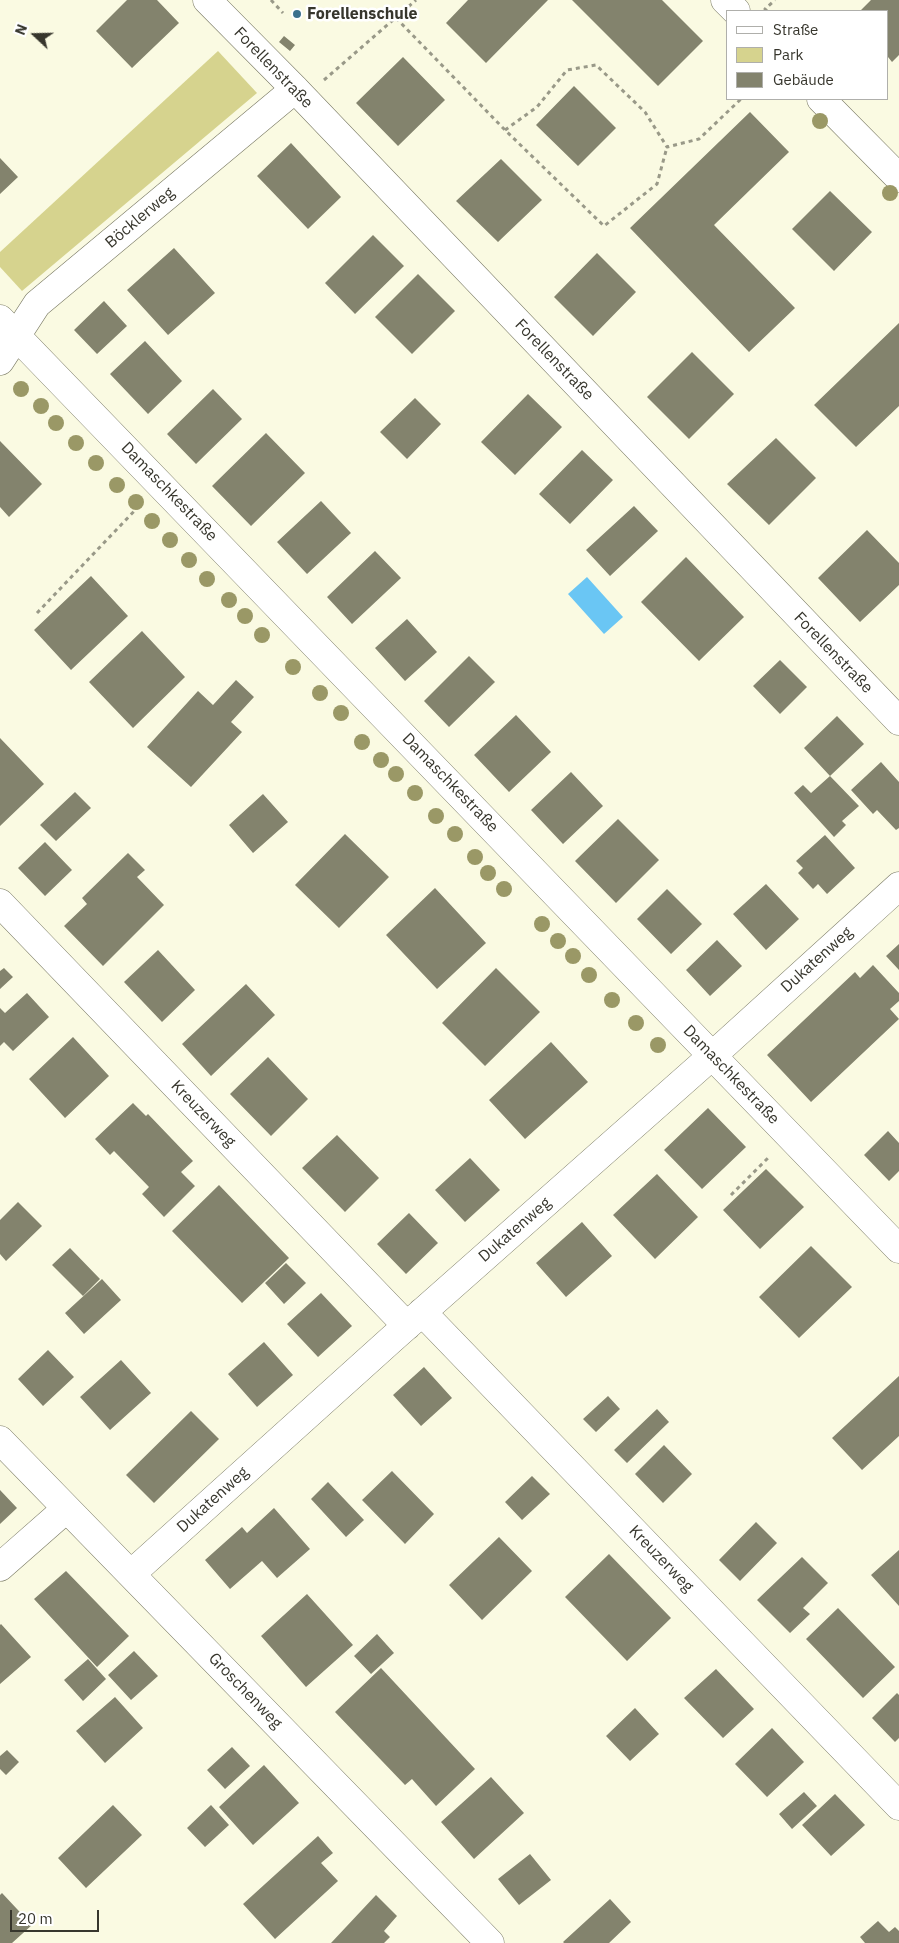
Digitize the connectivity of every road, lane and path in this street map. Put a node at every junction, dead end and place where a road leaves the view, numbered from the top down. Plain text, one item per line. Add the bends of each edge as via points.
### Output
1 (207, 0) edge
2 (272, 0) edge
3 (416, 0) edge
4 (725, 0) edge
5 (775, 0) edge
6 (735, 10) edge
7 (766, 10) edge
8 (283, 13) dead end
9 (396, 18) junction
10 (299, 94) junction
11 (740, 100) edge
12 (823, 100) edge
13 (506, 130) junction
14 (667, 147) junction
15 (899, 178) edge
16 (8, 326) edge
17 (0, 360) edge
18 (161, 484) junction
19 (37, 613) dead end
20 (899, 721) edge
21 (899, 886) edge
22 (0, 902) edge
23 (713, 1055) junction
24 (790, 1136) junction
25 (731, 1195) dead end
26 (899, 1249) edge
27 (414, 1319) junction
28 (0, 1440) edge
29 (66, 1509) junction
30 (0, 1567) edge
31 (131, 1574) junction
32 (899, 1806) edge
33 (490, 1943) edge

1 - 10 street, Forellenstraße
2 - 8 path
3 - 9 path
4 - 6 street
5 - 7 path
9 - 10 path
9 - 13 path
10 - 16 street, Böcklerweg
10 - 20 street, Forellenstraße
11 - 14 path via 699,138
12 - 15 street
13 - 14 path via 537,107 568,70 596,65 645,112
13 - 14 path via 604,226 657,184
16 - 17 street, Böcklerweg
16 - 18 street, Damaschkestraße
18 - 19 path
18 - 23 street, Damaschkestraße
21 - 23 street, Dukatenweg
22 - 27 street, Kreuzerweg
23 - 24 street, Damaschkestraße
23 - 27 street, Dukatenweg
24 - 25 path
24 - 26 street, Damaschkestraße
27 - 31 street, Dukatenweg
27 - 32 street, Kreuzerweg
28 - 29 street, Groschenweg
29 - 30 street
29 - 31 street, Groschenweg
31 - 33 street, Groschenweg

